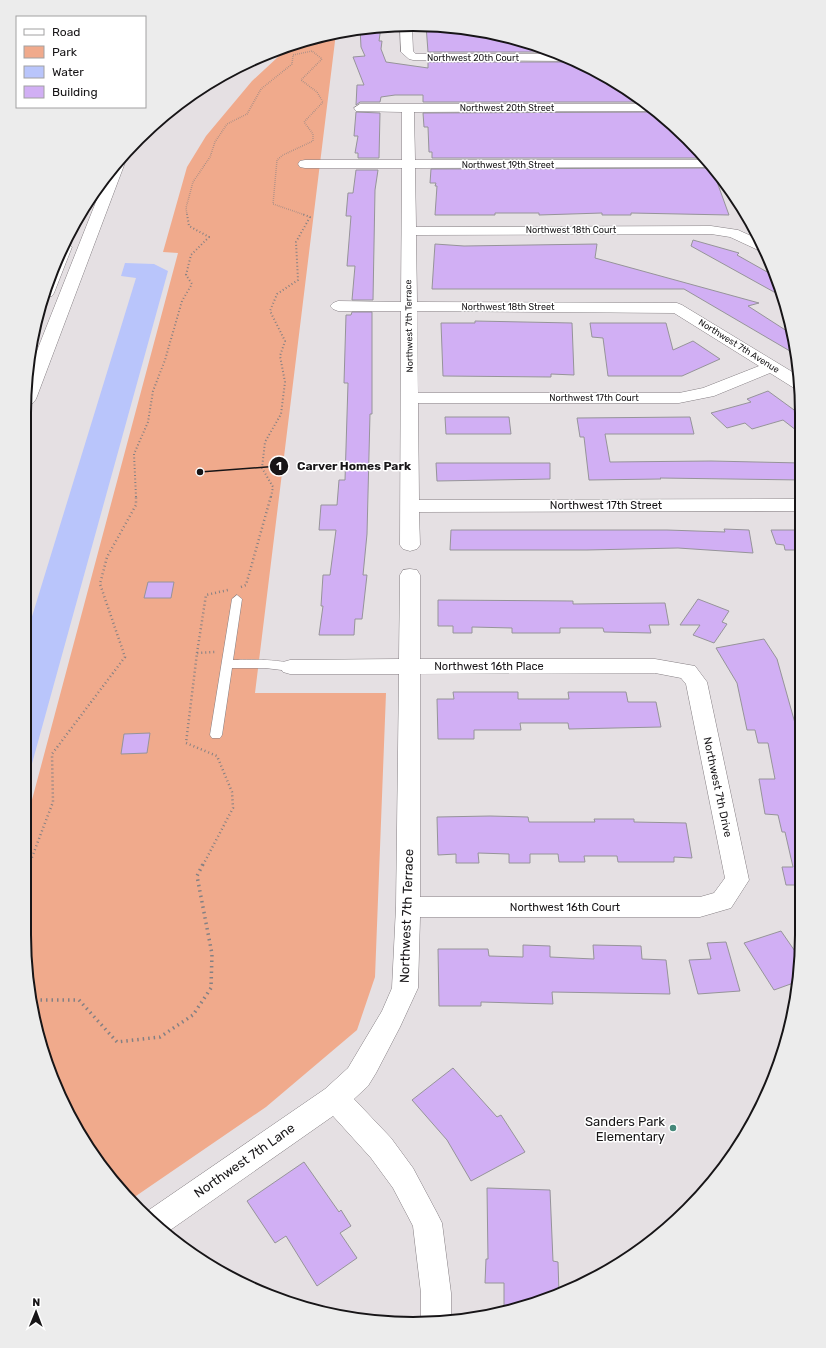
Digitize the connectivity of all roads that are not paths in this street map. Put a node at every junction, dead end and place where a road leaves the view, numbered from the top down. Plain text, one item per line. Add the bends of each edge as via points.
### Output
1 (406, 31) edge
2 (554, 58) edge
3 (360, 108) dead end
4 (408, 108) junction
5 (643, 108) edge
6 (305, 164) dead end
7 (703, 164) edge
8 (408, 165) junction
9 (114, 175) edge
10 (409, 231) junction
11 (756, 244) edge
12 (338, 306) dead end
13 (408, 307) junction
14 (677, 308) joint
15 (772, 366) junction
16 (793, 380) edge
17 (32, 386) edge
18 (410, 398) junction
19 (795, 505) edge
20 (411, 506) junction
21 (410, 545) dead end
22 (410, 575) dead end
23 (235, 594) road end
24 (227, 664) junction
25 (410, 666) junction
26 (290, 667) joint
27 (688, 671) joint
28 (216, 735) dead end
29 (722, 901) joint
30 (408, 907) junction
31 (334, 1098) junction
32 (159, 1220) edge
33 (436, 1316) edge

1 - 2 street, Northwest 20th Court via 407,52 413,57
3 - 4 street, Northwest 20th Street
4 - 5 street, Northwest 20th Street
4 - 8 street, Northwest 7th Terrace
6 - 8 street, Northwest 19th Street
7 - 8 street, Northwest 19th Street
8 - 10 street, Northwest 7th Terrace
9 - 17 highway
10 - 11 street, Northwest 18th Court via 712,230 733,233
10 - 13 street, Northwest 7th Terrace
12 - 13 street, Northwest 18th Street
13 - 14 street, Northwest 18th Street
13 - 18 street, Northwest 7th Terrace
14 - 15 street, Northwest 7th Avenue
15 - 16 street, Northwest 7th Avenue
15 - 18 street, Northwest 17th Court via 708,392 679,398
18 - 20 street, Northwest 7th Terrace
19 - 20 street, Northwest 17th Street
20 - 21 street, Northwest 7th Terrace
22 - 25 street, Northwest 7th Terrace
23 - 24 lane
24 - 26 lane
24 - 28 lane
25 - 26 street, Northwest 16th Place
25 - 27 street, Northwest 16th Place via 655,666
25 - 30 street, Northwest 7th Terrace
27 - 29 street, Northwest 7th Drive via 696,682 738,880
29 - 30 street, Northwest 16th Court via 700,907
30 - 31 street, Northwest 7th Terrace via 405,988 391,1019 358,1077
31 - 32 street, Northwest 7th Lane
31 - 33 street via 380,1148 403,1178 427,1223 436,1293

